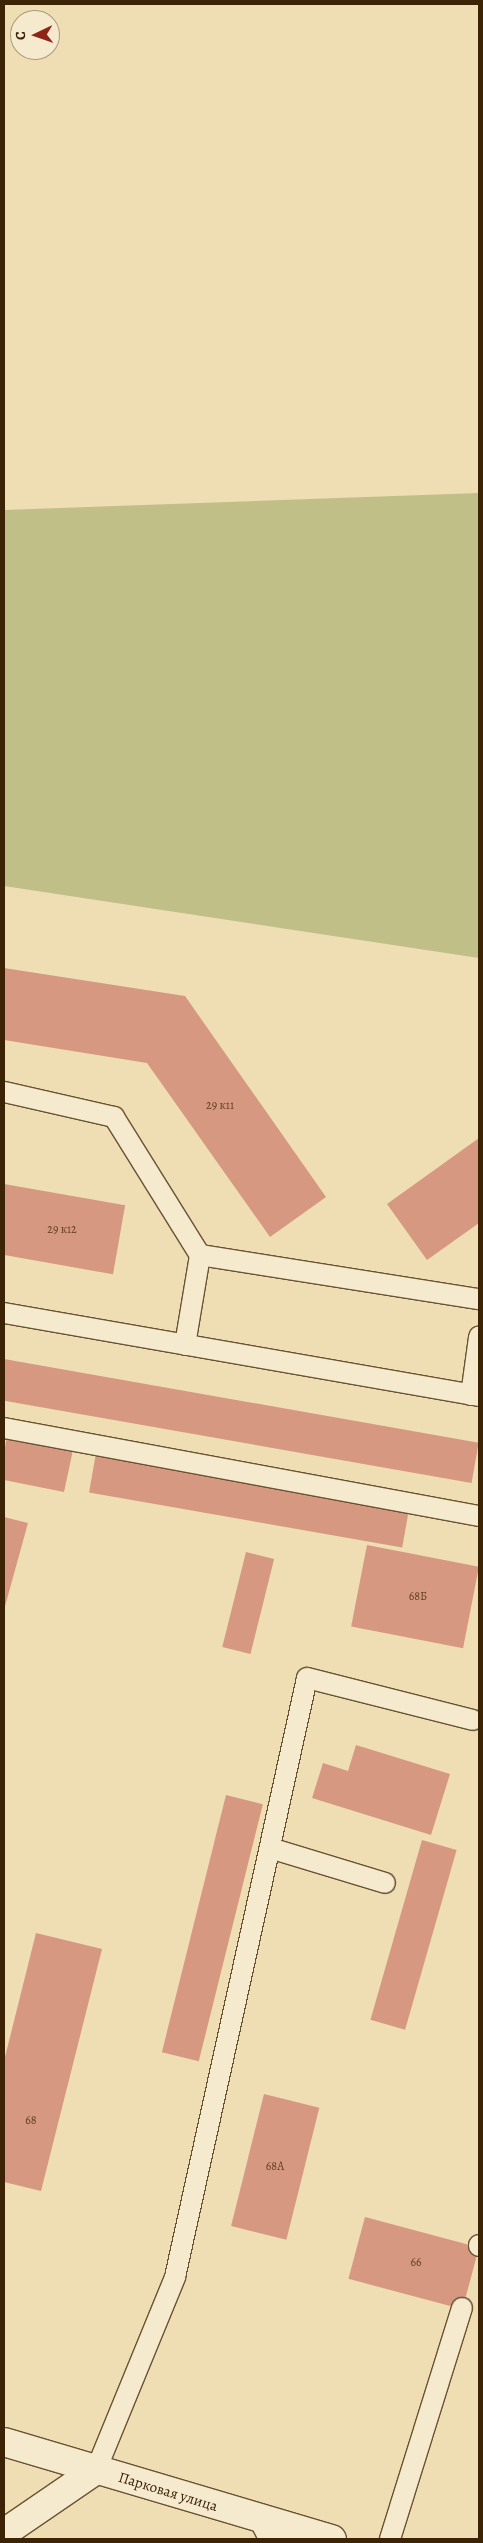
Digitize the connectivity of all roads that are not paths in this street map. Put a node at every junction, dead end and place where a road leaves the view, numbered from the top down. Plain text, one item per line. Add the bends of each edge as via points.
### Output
1 (4, 1092) edge
2 (200, 1255) junction
3 (479, 1299) edge
4 (4, 1313) edge
5 (479, 1337) edge
6 (185, 1345) junction
7 (475, 1396) edge
8 (4, 1428) edge
9 (479, 1516) edge
10 (473, 1720) dead end
11 (270, 1848) junction
12 (385, 1883) dead end
13 (462, 2308) dead end
14 (4, 2442) edge
15 (96, 2470) junction
16 (264, 2529) edge
17 (4, 2533) edge
18 (332, 2539) edge
19 (390, 2539) edge

1 - 2 lane via 114,1117
2 - 3 lane
2 - 6 lane
4 - 6 lane
5 - 7 lane
6 - 7 lane
8 - 9 lane
10 - 11 lane via 307,1678
11 - 12 lane
11 - 15 lane via 175,2277
13 - 19 lane
14 - 15 main road, Парковая улица
15 - 16 main road, Парковая улица
15 - 17 main road
16 - 18 main road, Парковая улица

